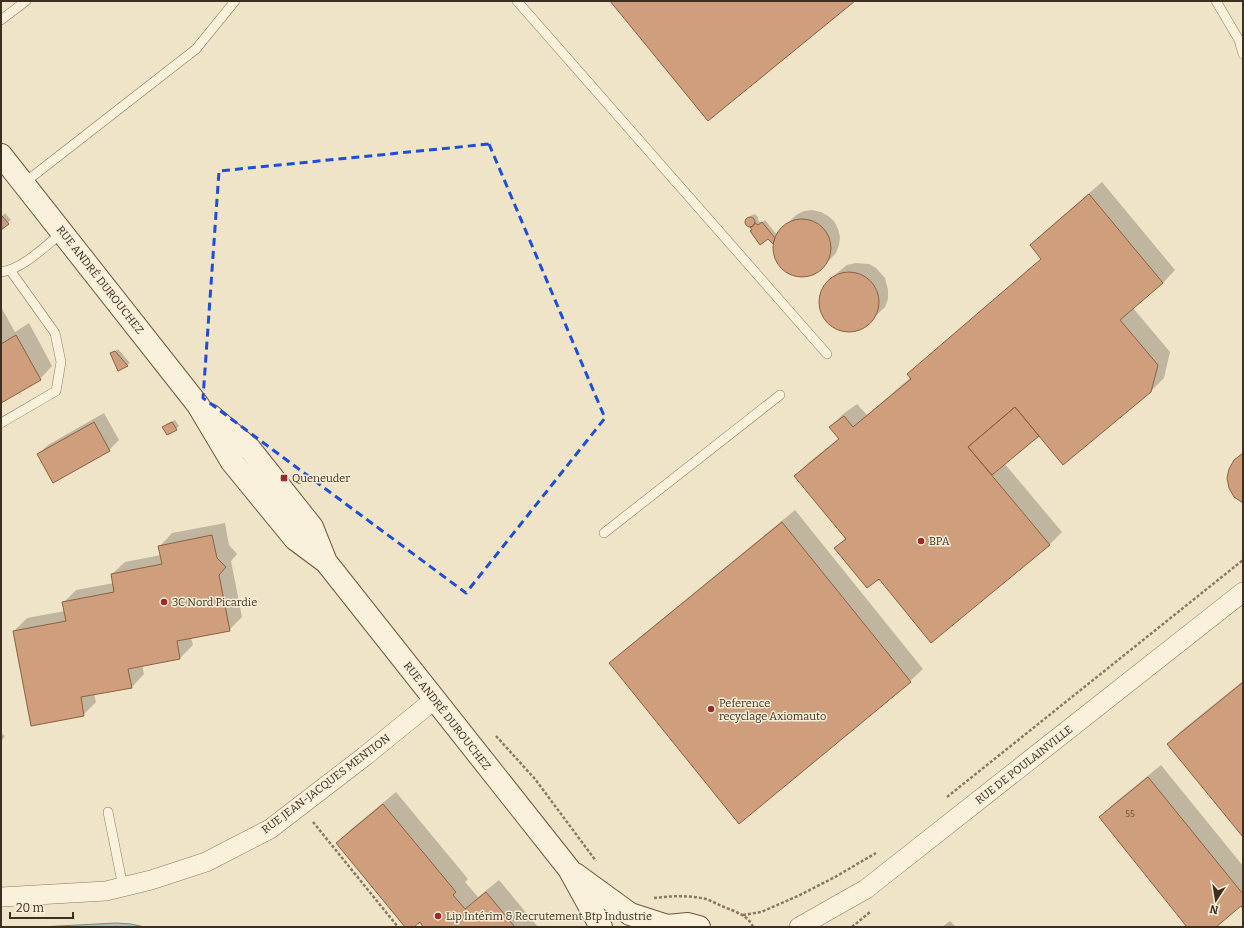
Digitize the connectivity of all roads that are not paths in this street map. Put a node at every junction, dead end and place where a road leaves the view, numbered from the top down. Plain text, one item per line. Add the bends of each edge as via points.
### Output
1 (26, 1) edge
2 (235, 1) edge
3 (517, 1) edge
4 (1216, 1) edge
5 (1, 20) edge
6 (1243, 54) edge
7 (1, 155) edge
8 (24, 183) junction
9 (62, 233) junction
10 (5, 271) edge
11 (827, 354) dead end
12 (780, 395) dead end
13 (1, 423) edge
14 (604, 533) dead end
15 (1243, 592) edge
16 (434, 700) junction
17 (108, 812) dead end
18 (569, 870) junction
19 (123, 887) junction
20 (1, 897) edge
21 (666, 926) edge
22 (601, 927) edge
23 (699, 927) edge
24 (799, 927) edge

1 - 5 lane
2 - 8 lane via 196,49
3 - 11 lane
4 - 6 lane via 1239,40
7 - 8 main road, RUE ANDRÉ DUROUCHEZ
8 - 9 main road, RUE ANDRÉ DUROUCHEZ
9 - 10 lane via 27,261
9 - 16 main road, RUE ANDRÉ DUROUCHEZ via 198,405 250,449 312,527 326,562
10 - 13 lane via 55,333 61,362 56,391
12 - 14 lane
15 - 24 street, RUE DE POULAINVILLE via 866,890
16 - 18 main road, RUE ANDRÉ DUROUCHEZ
16 - 19 street, RUE JEAN-JACQUES MENTION via 270,829 206,862
17 - 19 lane
18 - 21 main road, RUE ANDRÉ DUROUCHEZ via 630,914
18 - 22 main road, RUE ANDRÉ DUROUCHEZ
19 - 20 street, RUE JEAN-JACQUES MENTION via 106,891
21 - 23 main road via 688,924

